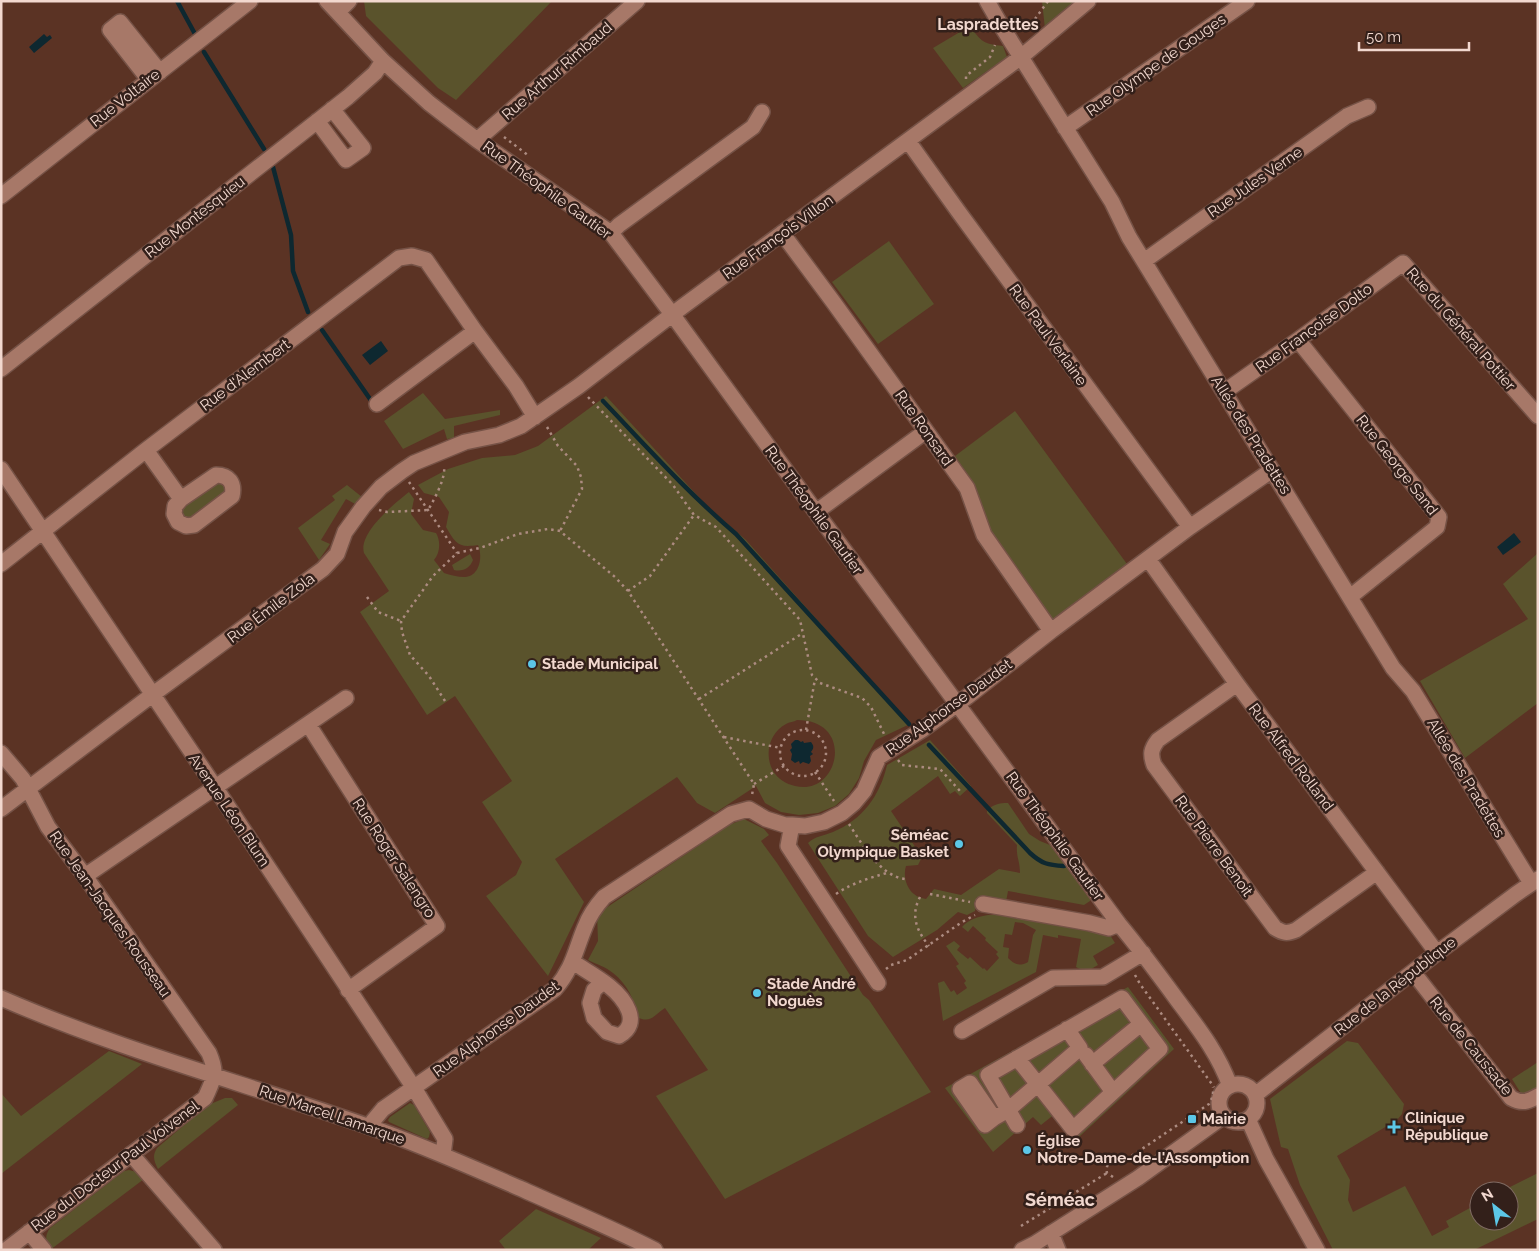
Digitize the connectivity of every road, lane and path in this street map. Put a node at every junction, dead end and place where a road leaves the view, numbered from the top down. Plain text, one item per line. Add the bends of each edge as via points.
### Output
1 (250, 1) edge
2 (349, 1) edge
3 (637, 1) edge
4 (988, 1) edge
5 (1048, 1) edge
6 (1088, 1) edge
7 (1246, 1) edge
8 (331, 5) edge
9 (1035, 19) dead end
10 (1002, 27) junction
11 (1021, 57) junction
12 (383, 61) junction
13 (963, 100) junction
14 (1368, 107) dead end
15 (332, 109) junction
16 (762, 112) dead end
17 (317, 121) junction
18 (1065, 128) junction
19 (477, 140) junction
20 (908, 141) junction
21 (1, 196) edge
22 (611, 233) junction
23 (782, 233) junction
24 (1144, 261) junction
25 (1403, 263) joint
26 (672, 314) junction
27 (475, 331) junction
28 (1298, 340) junction
29 (1, 369) edge
30 (579, 386) junction
31 (1224, 392) junction
32 (377, 404) dead end
33 (537, 415) junction
34 (1538, 416) edge
35 (926, 431) junction
36 (146, 450) junction
37 (441, 452) junction
38 (1, 469) edge
39 (1272, 470) junction
40 (402, 471) junction
41 (181, 499) dead end
42 (363, 507) junction
43 (428, 510) junction
44 (816, 512) junction
45 (694, 514) junction
46 (1190, 527) junction
47 (560, 531) junction
48 (43, 532) junction
49 (457, 553) junction
50 (1148, 559) junction
51 (1, 564) edge
52 (628, 591) junction
53 (367, 597) dead end
54 (1350, 597) junction
55 (401, 621) junction
56 (1051, 631) junction
57 (804, 632) junction
58 (815, 678) junction
59 (1237, 684) junction
60 (152, 695) junction
61 (346, 698) dead end
62 (699, 699) junction
63 (445, 701) dead end
64 (958, 704) junction
65 (308, 724) junction
66 (806, 730) junction
67 (724, 737) junction
68 (781, 748) junction
69 (892, 749) junction
70 (1, 753) edge
71 (784, 766) junction
72 (815, 772) junction
73 (754, 784) junction
74 (215, 787) junction
75 (28, 789) junction
76 (960, 791) dead end
77 (1, 809) edge
78 (749, 809) junction
79 (842, 813) junction
80 (792, 825) junction
81 (890, 872) junction
82 (1376, 872) junction
83 (85, 876) junction
84 (905, 879) dead end
85 (1534, 881) edge
86 (930, 894) dead end
87 (920, 897) dead end
88 (825, 901) junction
89 (981, 909) junction
90 (1120, 924) junction
91 (929, 946) junction
92 (1143, 953) junction
93 (1437, 953) junction
94 (573, 962) junction
95 (1129, 962) junction
96 (892, 965) dead end
97 (1413, 972) junction
98 (603, 982) dead end
99 (878, 983) dead end
100 (348, 990) junction
101 (1, 998) edge
102 (1141, 1024) junction
103 (1067, 1030) junction
104 (962, 1031) dead end
105 (1080, 1048) junction
106 (1017, 1058) junction
107 (1092, 1064) junction
108 (214, 1075) junction
109 (1038, 1084) junction
110 (414, 1088) junction
111 (1221, 1090) junction
112 (1113, 1092) junction
113 (1255, 1094) junction
114 (1538, 1096) edge
115 (1008, 1110) junction
116 (1224, 1116) junction
117 (994, 1118) dead end
118 (1248, 1119) junction
119 (1017, 1125) dead end
120 (370, 1127) junction
121 (131, 1154) junction
122 (444, 1155) junction
123 (1107, 1173) junction
124 (1120, 1176) dead end
125 (1022, 1226) dead end
126 (29, 1232) junction
127 (1051, 1233) junction
128 (6, 1250) edge
129 (44, 1250) edge
130 (214, 1250) edge
131 (655, 1250) edge
132 (1022, 1250) edge
133 (1058, 1250) edge
134 (1316, 1250) edge

1 - 21 street, Rue Voltaire
2 - 8 street
3 - 19 street, Rue Arthur Rimbaud
4 - 10 street, Allée des Pradettes
5 - 9 path
6 - 11 street
7 - 18 street, Rue Olympe de Gouges
8 - 12 street, Rue Théophile Gautier
10 - 11 street, Allée des Pradettes
10 - 13 path via 990,58 966,76
11 - 13 street, Rue François Villon
11 - 18 street, Allée des Pradettes
12 - 15 street, Rue Montesquieu via 375,73
12 - 19 street, Rue Théophile Gautier via 429,103
13 - 20 street, Rue François Villon
14 - 24 street, Rue Jules Verne via 1347,116
15 - 17 street, Rue Montesquieu
15 - 17 street via 363,148 346,160
16 - 22 street via 753,127
17 - 29 street, Rue Montesquieu
18 - 24 street, Allée des Pradettes via 1112,202
19 - 22 street, Rue Théophile Gautier
20 - 23 street, Rue François Villon
20 - 46 street, Rue Paul Verlaine
22 - 26 street, Rue Théophile Gautier
23 - 26 street, Rue François Villon
23 - 35 street, Rue Ronsard
24 - 31 street, Allée des Pradettes
25 - 28 street, Rue Françoise Dolto
25 - 34 street, Rue du Général Pottier
26 - 30 street, Rue François Villon
26 - 44 street, Rue Théophile Gautier
27 - 32 street
27 - 33 street, Rue d'Alembert
27 - 36 street, Rue d'Alembert via 426,260 412,256 399,258
28 - 31 street, Rue Françoise Dolto
28 - 54 street, Rue George Sand via 1439,517 1437,527
30 - 33 street, Rue François Villon
30 - 45 path via 673,485
31 - 39 street, Allée des Pradettes
33 - 37 street, Rue Émile Zola via 499,435 465,442
33 - 47 path via 582,477 582,489
35 - 44 street
35 - 56 street, Rue Ronsard via 967,488 984,535
36 - 41 street
36 - 48 street, Rue d'Alembert
37 - 40 street, Rue Émile Zola
37 - 43 path via 444,471
38 - 48 street, Avenue Léon Blum
39 - 46 street, Rue Alphonse Daudet
39 - 54 street, Allée des Pradettes
40 - 42 street, Rue Émile Zola
40 - 43 path
42 - 43 path via 387,512
42 - 60 street, Rue Émile Zola via 345,532 337,554 323,569
43 - 49 path
44 - 64 street, Rue Théophile Gautier
45 - 52 path via 650,576
45 - 57 path via 716,527 800,620
46 - 50 street, Rue Alphonse Daudet
47 - 49 path via 548,528 518,534
47 - 52 path
48 - 51 street, Rue d'Alembert
48 - 60 street, Avenue Léon Blum
49 - 55 path via 433,576
50 - 56 street, Rue Alphonse Daudet
50 - 59 street, Rue Alfred Rolland
52 - 62 path
53 - 55 path via 378,612
54 - 85 street, Allée des Pradettes via 1393,668 1413,691
55 - 63 path via 410,655
56 - 64 street, Rue Alphonse Daudet
57 - 58 path via 808,662
57 - 62 path
58 - 66 path
58 - 69 path via 820,683 862,698 871,707
59 - 82 street, Rue Alfred Rolland
59 - 82 street, Rue Pierre Benoit via 1158,740 1151,755 1154,765 1275,928 1282,932 1296,930
60 - 74 street, Avenue Léon Blum
60 - 75 street, Rue Émile Zola
61 - 65 street
62 - 67 path
64 - 69 street, Rue Alphonse Daudet
64 - 90 street, Rue Théophile Gautier
65 - 74 street
65 - 100 street, Rue Roger Salengro via 437,926
66 - 68 path via 792,732
66 - 72 path via 817,734 824,742 825,761
67 - 68 path
67 - 73 path
68 - 71 path
69 - 76 path via 902,764 940,769
69 - 79 street, Rue Alphonse Daudet via 879,757 864,791
70 - 75 street, Rue Jean-Jacques Rousseau
71 - 72 path via 799,775
71 - 73 path
72 - 79 path
73 - 78 path
74 - 83 street
74 - 100 street, Avenue Léon Blum
75 - 77 street, Rue Émile Zola
75 - 83 street, Rue Jean-Jacques Rousseau via 48,827
78 - 80 street, Rue Alphonse Daudet via 766,819
78 - 94 street, Rue Alphonse Daudet via 714,824 604,897 585,926
79 - 80 street, Rue Alphonse Daudet via 824,822
79 - 81 path via 870,856
80 - 88 street via 788,846
81 - 84 path
81 - 88 path via 854,883
82 - 93 street, Rue Alfred Rolland
83 - 108 street, Rue Jean-Jacques Rousseau via 209,1053 215,1067
85 - 93 street, Rue de la République
86 - 89 path
87 - 91 path via 914,911 915,919
88 - 99 street
89 - 90 street via 1109,928
89 - 91 path
90 - 92 street, Rue Théophile Gautier
91 - 96 path
92 - 95 street
92 - 111 street, Rue Théophile Gautier via 1213,1049 1223,1068
93 - 97 street, Rue de la République
94 - 98 street
94 - 110 street, Rue Alphonse Daudet via 555,990
95 - 104 street via 1103,977 1053,978
95 - 111 path via 1140,984
97 - 113 street, Rue de la République
97 - 114 street, Rue de Caussade via 1511,1098 1519,1102
100 - 110 street, Avenue Léon Blum
101 - 108 street, Rue Marcel Lamarque via 118,1043
102 - 103 street via 1122,998
102 - 107 street
102 - 112 street via 1160,1049
103 - 105 street
103 - 106 street
105 - 107 street
105 - 109 street
106 - 109 street
106 - 115 street via 988,1075
107 - 112 street
108 - 120 street, Rue Marcel Lamarque
108 - 121 street, Rue du Docteur Paul Voivenel via 205,1098
109 - 112 street via 1073,1129
109 - 115 street
110 - 120 street, Rue Alphonse Daudet via 383,1109
110 - 122 street, Avenue Léon Blum via 445,1139
111 - 113 street via 1241,1085
111 - 116 street via 1219,1107
111 - 123 path via 1209,1104 1121,1163 1112,1160 1106,1168
113 - 118 street via 1256,1105
115 - 117 street
115 - 119 street
116 - 118 street via 1235,1122
116 - 127 street via 1138,1178
118 - 134 street
120 - 122 street, Rue Marcel Lamarque
121 - 126 street, Rue du Docteur Paul Voivenel
121 - 130 street
122 - 131 street, Rue Marcel Lamarque
123 - 124 path
123 - 125 path
126 - 128 street, Rue du Docteur Paul Voivenel
126 - 129 street
127 - 132 street
127 - 133 street

